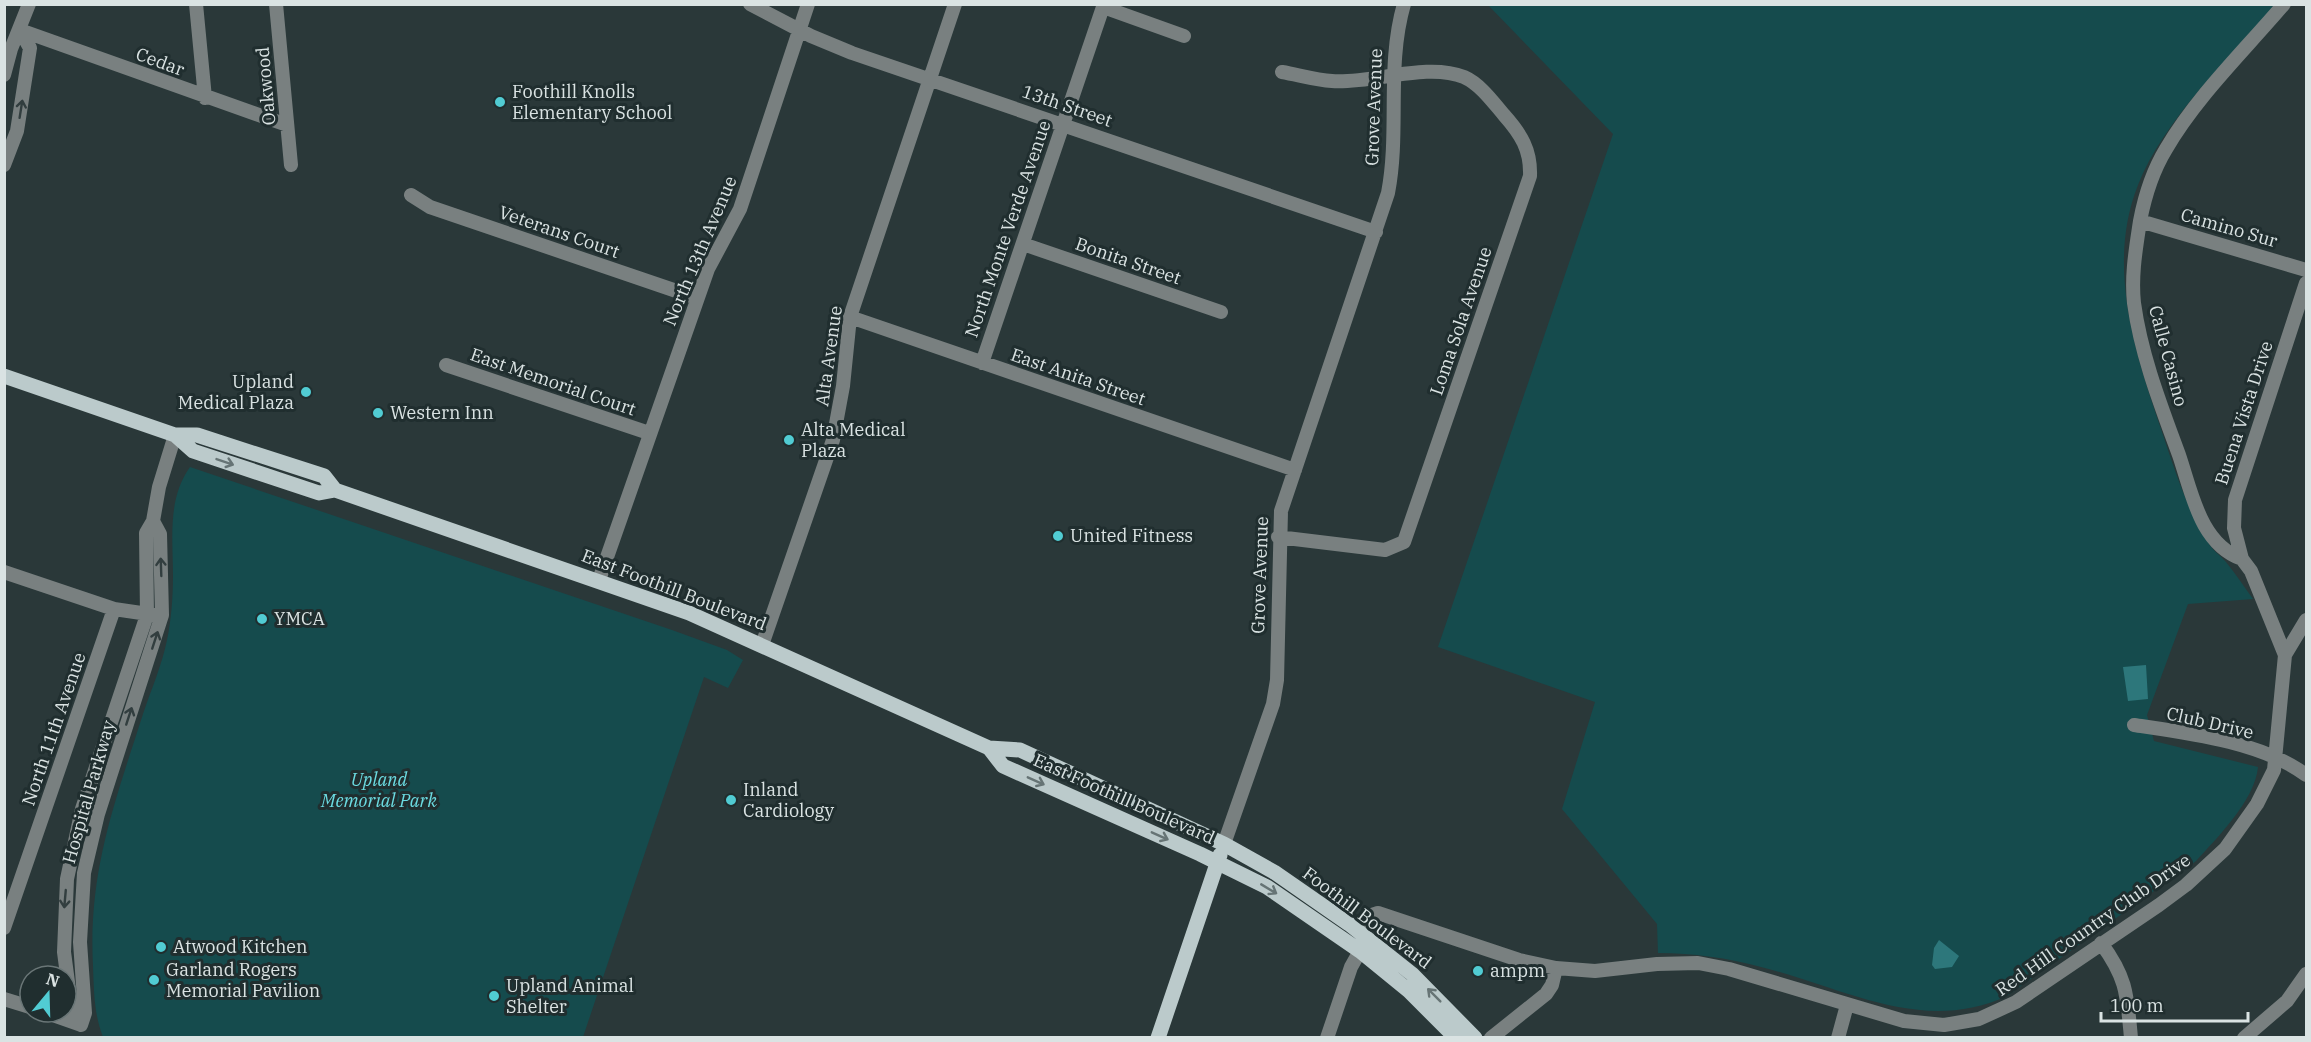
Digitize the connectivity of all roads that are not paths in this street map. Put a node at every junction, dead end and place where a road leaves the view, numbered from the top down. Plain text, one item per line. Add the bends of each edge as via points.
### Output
1 (29, 4) edge
2 (196, 4) edge
3 (276, 4) edge
4 (750, 4) edge
5 (808, 4) edge
6 (955, 4) edge
7 (1404, 4) edge
8 (2284, 4) edge
9 (1103, 6) edge
10 (20, 30) junction
11 (799, 30) junction
12 (1184, 36) dead end
13 (1282, 72) dead end
14 (4, 75) edge
15 (1394, 77) junction
16 (930, 78) junction
17 (205, 98) junction
18 (1063, 123) junction
19 (287, 125) junction
20 (4, 165) edge
21 (291, 165) dead end
22 (411, 195) dead end
23 (2140, 221) junction
24 (1376, 232) junction
25 (1023, 244) junction
26 (2307, 270) edge
27 (2307, 283) edge
28 (697, 298) junction
29 (1221, 312) dead end
30 (850, 317) junction
31 (982, 363) junction
32 (446, 365) dead end
33 (4, 376) edge
34 (649, 433) junction
35 (175, 435) junction
36 (1295, 470) junction
37 (153, 521) junction
38 (1278, 537) junction
39 (2242, 560) junction
40 (4, 572) edge
41 (599, 580) junction
42 (114, 609) junction
43 (147, 615) junction
44 (162, 615) junction
45 (2307, 620) edge
46 (762, 645) junction
47 (2285, 655) junction
48 (2134, 725) dead end
49 (989, 748) junction
50 (2277, 758) junction
51 (2307, 776) edge
52 (1224, 844) junction
53 (1218, 862) junction
54 (4, 928) edge
55 (1358, 930) junction
56 (2101, 944) junction
57 (1360, 951) junction
58 (1556, 968) junction
59 (2307, 974) edge
60 (1847, 1005) junction
61 (78, 1024) edge
62 (81, 1025) junction
63 (1158, 1038) edge
64 (1327, 1038) edge
65 (1456, 1038) edge
66 (1475, 1038) edge
67 (1491, 1038) edge
68 (1838, 1038) edge
69 (2131, 1038) edge
70 (2244, 1038) edge

1 - 10 street
2 - 17 street
3 - 19 street, Oakwood
4 - 11 street, 13th Street
5 - 11 street, North 13th Avenue
6 - 16 street, Alta Avenue
7 - 15 street, Grove Avenue via 1396,40
8 - 23 street, Calle Casino via 2171,140 2144,198
9 - 12 street
9 - 18 street, North Monte Verde Avenue
10 - 14 street
10 - 17 street, Cedar
20 -> 10 street via 17,131 30,48
11 - 16 street, 13th Street via 852,53
11 - 28 street, North 13th Avenue via 740,209
13 - 15 street, Loma Sola Avenue via 1332,81
15 - 24 street, Grove Avenue via 1394,163
15 - 38 street, Loma Sola Avenue via 1442,72 1466,78 1515,126 1526,144 1530,176 1404,542 1384,550
16 - 18 street, 13th Street
16 - 30 street, Alta Avenue
17 - 19 street, Cedar
18 - 24 street, 13th Street
18 - 25 street, North Monte Verde Avenue
19 - 21 street, Oakwood
22 - 28 street, Veterans Court via 430,207
23 - 26 street, Camino Sur
23 - 39 street, Calle Casino via 2133,274 2134,302 2152,378 2203,522 2217,546
24 - 36 street, Grove Avenue
25 - 29 street, Bonita Street
25 - 31 street, North Monte Verde Avenue
27 - 39 street, Buena Vista Drive via 2235,500 2234,528
28 - 34 street, North 13th Avenue
30 - 31 street, East Anita Street
30 - 46 street, Alta Avenue via 833,440
31 - 36 street, East Anita Street
32 - 34 street, East Memorial Court
33 - 35 main road, East Foothill Boulevard
34 - 41 street, North 13th Avenue
35 - 37 street, Hospital Parkway
35 - 41 main road, East Foothill Boulevard via 197,435 324,476 335,490
36 - 38 street, Grove Avenue via 1281,511
37 - 43 street, Hospital Parkway via 146,532
44 -> 37 street, Hospital Parkway via 160,534
38 - 52 street, Grove Avenue via 1278,680
39 - 47 street, Buena Vista Drive via 2251,572
40 - 42 street
41 - 46 main road, East Foothill Boulevard
42 - 43 street
42 - 54 street, North 11th Avenue
43 - 44 street
43 -> 62 street, Hospital Parkway via 82,809 67,879 64,952 71,1005
62 -> 44 street, Hospital Parkway via 85,1013 80,942 84,873 98,814
45 - 47 street
46 - 49 main road, East Foothill Boulevard
47 - 50 street, Red Hill Country Club Drive
48 - 50 street, Club Drive via 2217,740
49 - 52 main road, East Foothill Boulevard via 1020,750
49 -> 53 main road, East Foothill Boulevard via 1003,766
50 - 51 street
50 - 56 street, Red Hill Country Club Drive via 2257,804 2225,849 2186,885
52 - 53 main road, Grove Avenue
52 - 55 main road, Foothill Boulevard via 1274,872
53 -> 57 main road, Foothill Boulevard via 1268,887
53 - 63 main road, Grove Avenue
55 - 58 street, Red Hill Country Club Drive via 1372,915 1386,914 1519,960
66 -> 55 main road, Foothill Boulevard via 1424,985
56 - 60 street, Red Hill Country Club Drive via 2016,1002 1965,1023 1924,1024
56 - 69 street via 2118,966
57 - 64 street
57 - 65 main road, Foothill Boulevard
58 - 60 street, Red Hill Country Club Drive via 1595,971 1698,963
58 - 67 street via 1546,994
59 - 70 street via 2287,1001
60 - 68 street
61 - 62 street

